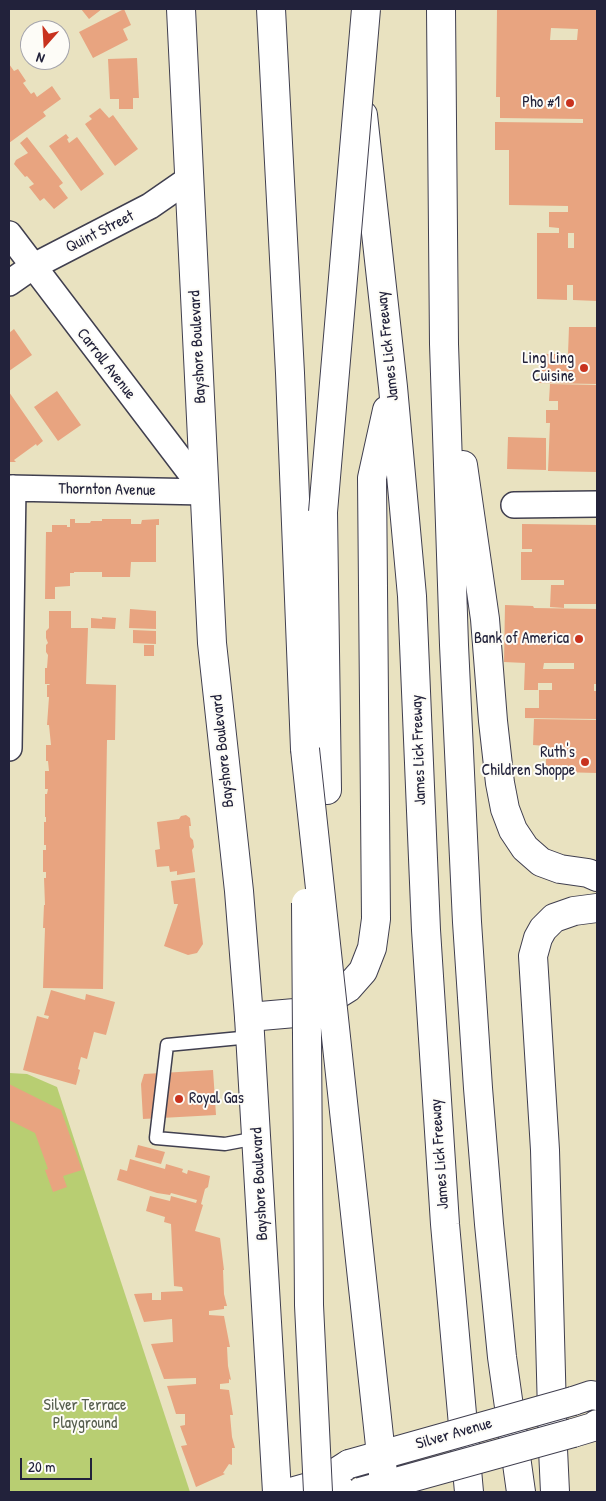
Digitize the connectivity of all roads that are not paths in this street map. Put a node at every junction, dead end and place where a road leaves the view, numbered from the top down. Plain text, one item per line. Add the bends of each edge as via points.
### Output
1 (181, 9) edge
2 (271, 9) edge
3 (352, 9) edge
4 (366, 9) edge
5 (440, 9) edge
6 (189, 179) junction
7 (9, 234) edge
8 (32, 267) junction
9 (9, 283) edge
10 (444, 344) junction
11 (393, 387) junction
12 (11, 488) edge
13 (205, 492) junction
14 (597, 504) edge
15 (514, 505) dead end
16 (9, 748) edge
17 (305, 749) junction
18 (327, 790) junction
19 (597, 877) edge
20 (597, 908) edge
21 (250, 1027) junction
22 (257, 1138) junction
23 (585, 1399) edge
24 (585, 1429) edge
25 (331, 1491) edge
26 (276, 1492) edge
27 (379, 1492) edge
28 (385, 1492) edge
29 (469, 1492) edge
30 (521, 1492) edge
31 (556, 1492) edge

1 - 6 main road, Bayshore Boulevard
2 - 17 main road
3 - 11 main road, James Lick Freeway
4 - 18 main road, bridge via 324,512
5 - 10 main road
6 - 8 street, Quint Street via 150,206
6 - 13 main road, Bayshore Boulevard
7 - 8 street, Carroll Avenue
8 - 9 street, Quint Street
8 - 13 street, Carroll Avenue
10 - 19 main road via 482,592 493,721 505,809 525,848 541,862
10 - 30 main road via 454,665 468,942 490,1233 502,1357
11 - 21 main road via 372,478 376,919 372,948 362,971 348,988 324,1003
11 - 29 main road, James Lick Freeway via 413,603 426,930 443,1195
12 - 13 street, Thornton Avenue
12 - 16 street
13 - 21 main road, Bayshore Boulevard via 212,643
14 - 15 street
17 - 25 main road, bridge via 309,1305
17 - 28 main road, bridge
18 - 25 main road, bridge via 314,1027 319,1303
18 - 27 main road, bridge via 360,1310
20 - 31 main road via 554,918 538,938 533,956 545,1150
21 - 22 main road, Bayshore Boulevard
21 - 22 lane via 167,1045 156,1138 225,1144
22 - 26 main road, Bayshore Boulevard
23 - 25 main road, Silver Avenue, bridge via 349,1464
24 - 25 main road, Silver Avenue, bridge

